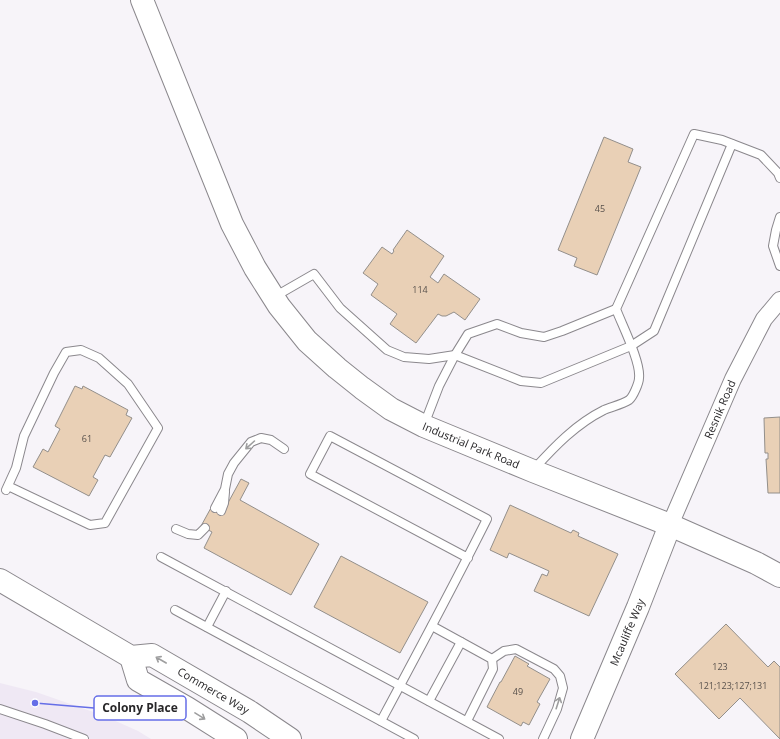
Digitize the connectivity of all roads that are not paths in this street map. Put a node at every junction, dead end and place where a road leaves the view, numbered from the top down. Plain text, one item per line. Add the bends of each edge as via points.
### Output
1 (142, 0) edge
2 (732, 144) junction
3 (780, 178) edge
4 (780, 218) edge
5 (780, 266) edge
6 (274, 297) junction
7 (780, 300) edge
8 (616, 309) junction
9 (631, 346) junction
10 (455, 355) junction
11 (424, 426) junction
12 (284, 449) dead end
13 (533, 471) junction
14 (7, 488) joint
15 (218, 510) dead end
16 (670, 525) junction
17 (176, 529) dead end
18 (207, 530) dead end
19 (161, 557) dead end
20 (468, 558) junction
21 (780, 576) edge
22 (0, 580) edge
23 (226, 591) junction
24 (175, 610) dead end
25 (432, 626) junction
26 (207, 627) junction
27 (461, 642) junction
28 (131, 657) junction
29 (492, 659) junction
30 (400, 685) junction
31 (429, 701) junction
32 (0, 709) edge
33 (381, 721) junction
34 (467, 721) junction
35 (84, 739) edge
36 (236, 739) edge
37 (290, 739) edge
38 (414, 739) edge
39 (499, 739) edge
40 (543, 739) edge
41 (582, 739) edge

1 - 6 street, Industrial Park Road via 232,224 255,268
2 - 3 lane via 761,155
2 - 8 lane via 694,134
2 - 9 lane via 654,331
4 - 5 lane via 773,246
6 - 10 lane via 314,274 340,308 387,350 404,357 429,359
6 - 11 street, Industrial Park Road via 307,340 337,368 391,409
7 - 16 street, Resnik Road via 764,320 733,379
8 - 9 lane
8 - 10 lane via 544,337 522,333 497,324 468,334
9 - 10 lane via 541,383 521,381
9 - 13 lane via 639,378 630,399 603,410 575,428
10 - 11 lane via 438,386
11 - 13 street, Industrial Park Road
12 -> 15 lane via 271,440 261,438 251,442 228,474 224,503
13 - 16 street, Industrial Park Road
14 - 14 lane via 90,525 105,523 158,428 128,384 99,358 81,350 66,352 24,436 16,468
16 - 21 street, Industrial Park Road
16 - 41 street, Mcauliffe Way
17 - 18 lane via 198,535 204,535
19 - 23 lane
20 - 20 lane via 487,519 330,436 310,474
20 - 25 lane
22 - 28 street
23 - 26 lane
23 - 30 lane
24 - 26 lane
25 - 27 lane
25 - 30 lane
26 - 33 lane
27 - 29 lane
27 - 31 lane
28 -> 36 street via 138,680
37 -> 28 street, Commerce Way via 250,712 152,655
29 - 34 lane via 493,669
40 -> 29 lane via 563,688 560,676 554,669 516,649 504,651
30 - 31 lane
30 - 33 lane
31 - 34 lane
32 - 35 lane
33 - 38 lane
34 - 39 lane

